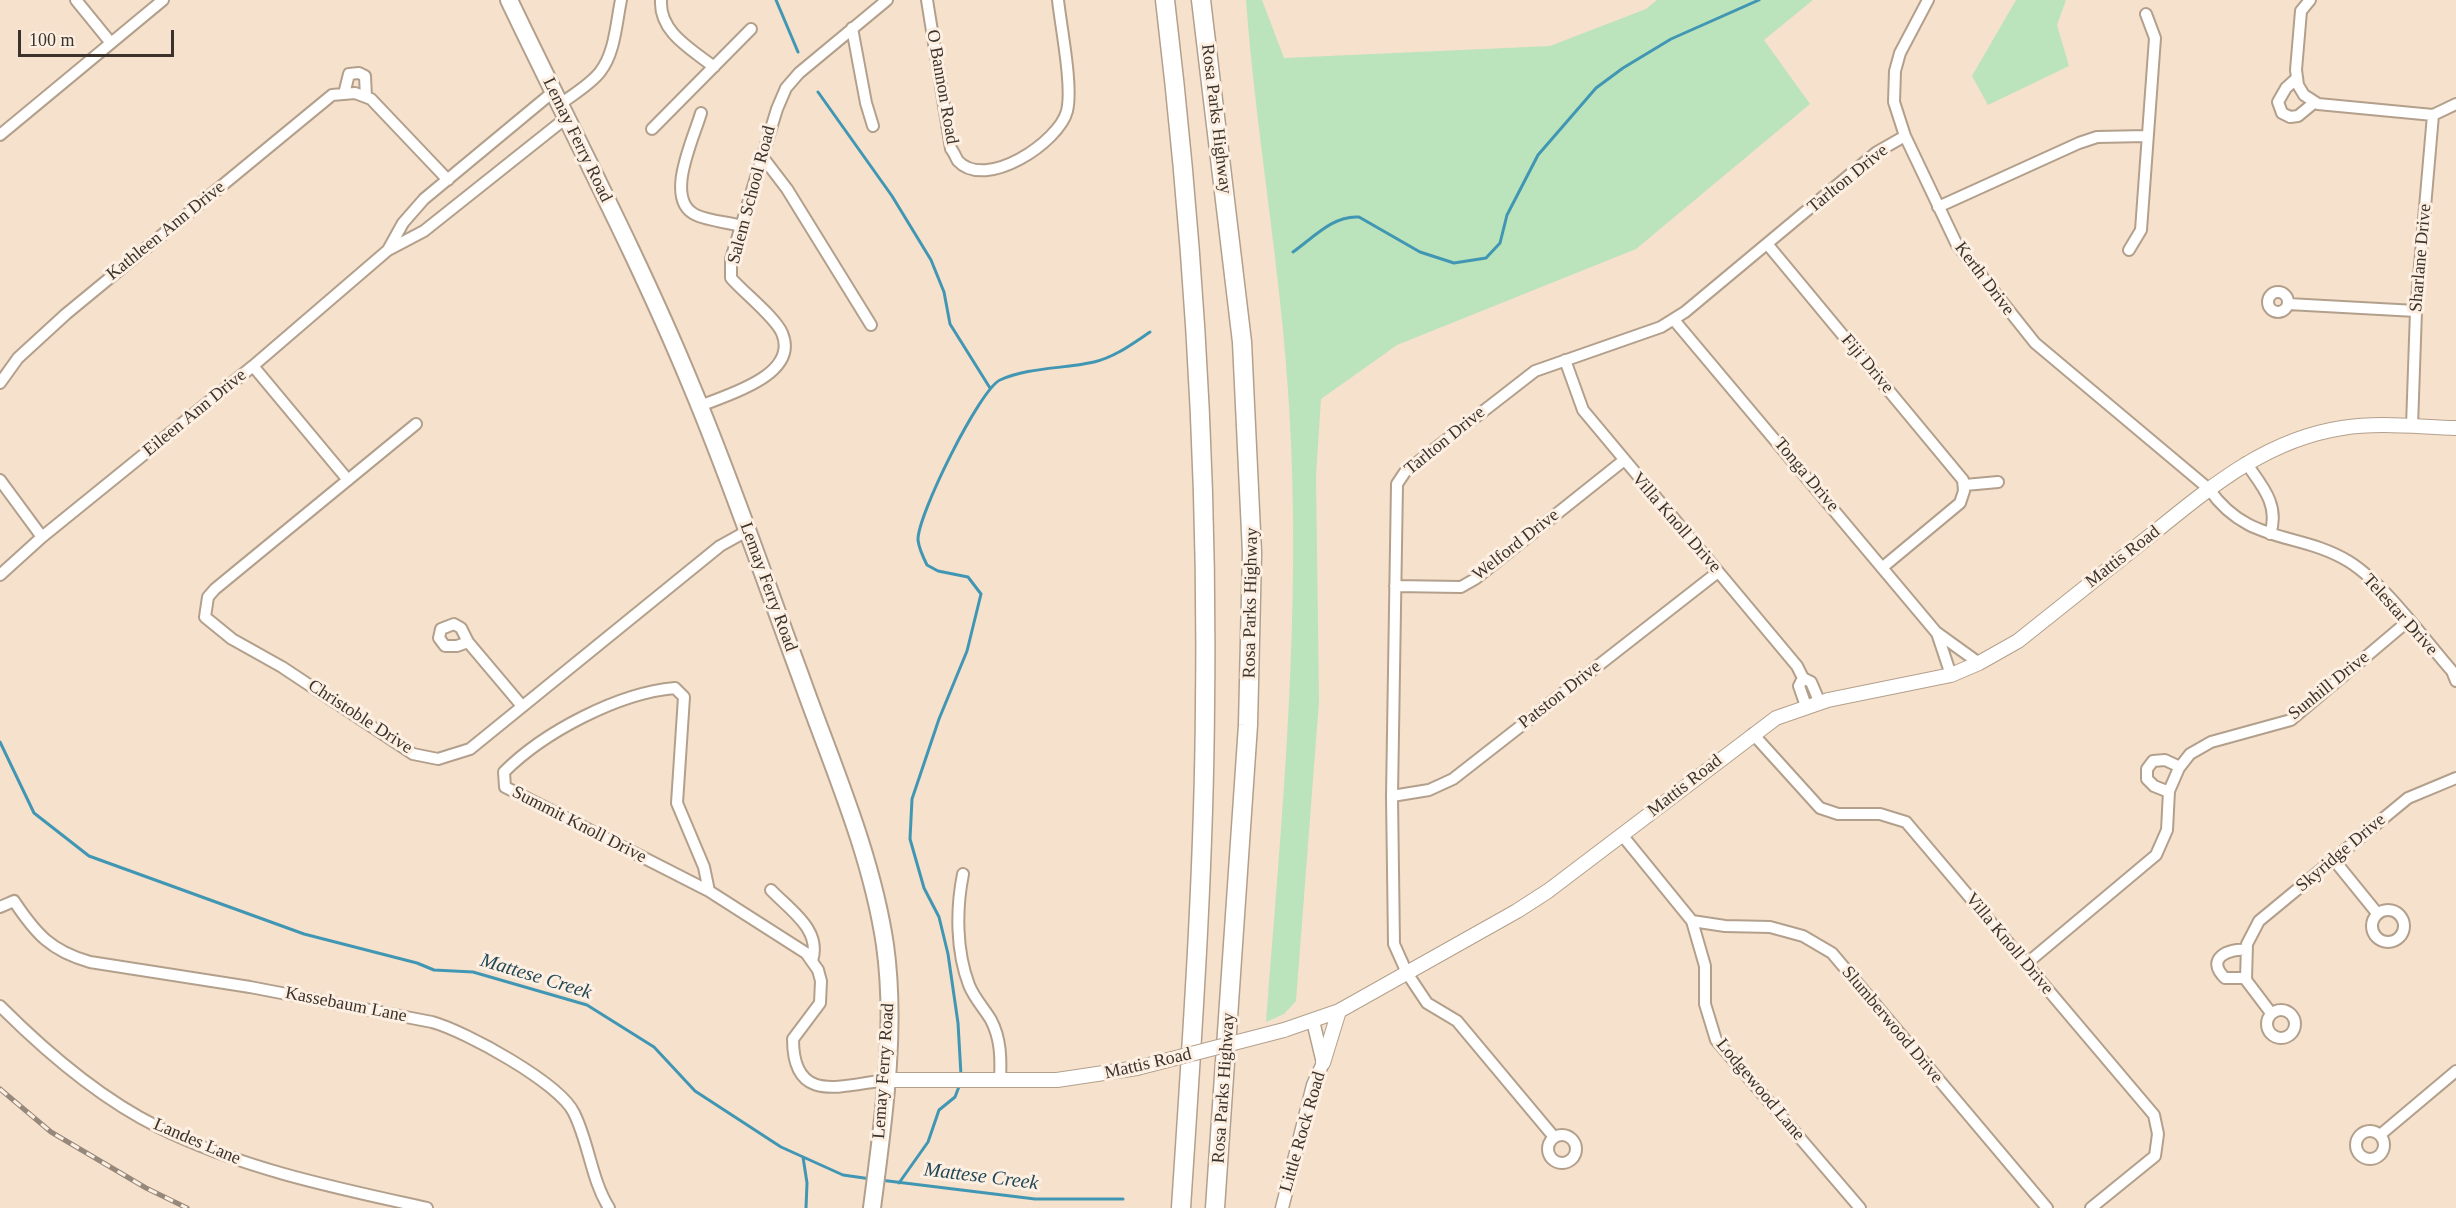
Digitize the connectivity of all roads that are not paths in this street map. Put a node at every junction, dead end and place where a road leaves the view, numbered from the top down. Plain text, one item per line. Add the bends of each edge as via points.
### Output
1 (76, 0) edge
2 (163, 0) edge
3 (509, 0) edge
4 (621, 0) edge
5 (661, 0) edge
6 (887, 0) edge
7 (927, 0) edge
8 (1058, 0) edge
9 (1166, 0) edge
10 (1201, 0) edge
11 (1928, 0) edge
12 (2310, 0) edge
13 (2146, 14) dead end
14 (852, 28) junction
15 (751, 29) dead end
16 (111, 43) junction
17 (714, 67) junction
18 (2297, 78) junction
19 (344, 94) junction
20 (366, 97) junction
21 (2314, 102) junction
22 (2456, 104) edge
23 (560, 105) junction
24 (701, 112) dead end
25 (2433, 115) junction
26 (873, 126) dead end
27 (652, 129) dead end
28 (0, 135) edge
29 (1905, 136) junction
30 (2147, 136) junction
31 (761, 155) junction
32 (448, 180) junction
33 (1938, 207) junction
34 (741, 226) junction
35 (1768, 245) junction
36 (388, 250) junction
37 (2129, 250) dead end
38 (2288, 304) dead end
39 (2416, 310) junction
40 (1674, 320) junction
41 (871, 325) dead end
42 (1565, 360) junction
43 (253, 366) junction
44 (0, 383) edge
45 (700, 406) junction
46 (416, 424) dead end
47 (2412, 426) junction
48 (2456, 429) edge
49 (1623, 461) junction
50 (2246, 463) junction
51 (0, 480) edge
52 (348, 480) junction
53 (1998, 482) dead end
54 (1965, 485) junction
55 (2209, 489) junction
56 (747, 531) junction
57 (2270, 534) junction
58 (42, 537) junction
59 (1883, 567) junction
60 (1718, 572) junction
61 (0, 575) edge
62 (1395, 586) junction
63 (2408, 621) junction
64 (1936, 632) junction
65 (468, 642) dead end
66 (1979, 663) junction
67 (1951, 675) junction
68 (2456, 681) edge
69 (1813, 704) junction
70 (522, 706) junction
71 (1753, 734) junction
72 (2180, 766) junction
73 (2456, 778) edge
74 (2169, 792) junction
75 (1392, 796) junction
76 (1622, 835) junction
77 (2334, 860) junction
78 (963, 874) dead end
79 (771, 890) dead end
80 (709, 891) junction
81 (0, 907) edge
82 (2377, 913) dead end
83 (1692, 921) junction
84 (2246, 950) junction
85 (812, 961) junction
86 (2026, 964) junction
87 (1407, 973) junction
88 (2246, 978) junction
89 (0, 1006) edge
90 (1339, 1011) junction
91 (2271, 1013) dead end
92 (1313, 1021) junction
93 (1323, 1063) junction
94 (2456, 1071) edge
95 (886, 1080) junction
96 (1000, 1080) junction
97 (2380, 1135) dead end
98 (1554, 1137) dead end
99 (428, 1208) edge
100 (609, 1208) edge
101 (872, 1208) edge
102 (1180, 1208) edge
103 (1215, 1208) edge
104 (1282, 1208) edge
105 (1860, 1208) edge
106 (2047, 1208) edge
107 (2091, 1208) edge

1 - 16 street
2 - 16 street
3 - 23 main road, Lemay Ferry Road
4 - 23 street via 605,64
5 - 17 street via 663,22
6 - 14 street, Salem School Road
7 - 8 street, O Bannon Road via 951,149 959,162 981,170 1021,159 1056,131 1067,111
9 - 102 highway, Rosa Parks Highway via 1194,309 1205,622 1200,910
10 - 103 highway, Rosa Parks Highway via 1242,342 1252,553 1248,725
11 - 29 street, Kerth Drive via 1904,44 1895,71 1894,102
12 - 18 street via 2301,11
13 - 30 street via 2155,38
14 - 26 street
14 - 31 street, Salem School Road via 786,88
15 - 17 street
16 - 28 street
17 - 27 street
18 - 21 street via 2304,95
18 - 21 street via 2278,102 2282,112 2298,116
19 - 20 street
19 - 20 street, Kathleen Ann Drive via 349,74 359,73 365,76
19 - 44 street, Kathleen Ann Drive via 332,95 66,314 18,358
20 - 32 street, Kathleen Ann Drive via 394,120
21 - 25 street
22 - 25 street
23 - 32 street, Eileen Ann Drive
23 - 36 street, Eileen Ann Drive via 424,231
23 - 45 main road, Lemay Ferry Road
24 - 34 street via 680,184 681,201 694,214
25 - 39 street, Sharlane Drive
29 - 33 street, Kerth Drive
29 - 35 street, Tarlton Drive via 1877,152
30 - 33 street via 2097,137 2079,142
30 - 37 street via 2141,230
31 - 34 street, Salem School Road
31 - 41 street via 787,189
32 - 36 street, Eileen Ann Drive via 403,223
33 - 55 street, Kerth Drive via 1963,256 2026,333
34 - 45 street, Salem School Road via 731,259 731,278 772,319 782,334 784,351 776,368 762,380
35 - 40 street, Tarlton Drive
35 - 54 street, Fiji Drive
36 - 43 street, Eileen Ann Drive
38 - 39 street
39 - 47 street, Sharlane Drive
40 - 42 street, Tarlton Drive
40 - 59 street, Tonga Drive
42 - 49 street, Villa Knoll Drive via 1583,410
42 - 62 street, Tarlton Drive via 1535,371 1400,477 1396,495
43 - 52 street
43 - 58 street, Eileen Ann Drive
45 - 56 main road, Lemay Ferry Road
46 - 52 street, Christoble Drive
47 - 48 main road, Mattis Road
47 - 50 main road, Mattis Road via 2331,430 2285,444
49 - 60 street, Villa Knoll Drive
49 - 62 street, Welford Drive via 1461,587
50 - 55 main road, Mattis Road
50 - 57 street via 2266,491 2275,518
51 - 58 street
52 - 70 street, Christoble Drive via 215,589 208,597 205,617 232,639 282,667 413,754 438,759 462,754
53 - 54 street
54 - 59 street via 1960,503
55 - 57 street, Telestar Drive via 2240,522
55 - 66 main road, Mattis Road via 2018,641
56 - 70 street, Christoble Drive via 720,546
56 - 95 main road, Lemay Ferry Road via 855,827 874,890 888,971
57 - 63 street, Telestar Drive via 2348,561 2378,585
58 - 61 street, Eileen Ann Drive
59 - 64 street, Tonga Drive
60 - 69 street, Villa Knoll Drive via 1797,666 1803,678 1799,686
60 - 75 street, Patston Drive via 1453,779 1429,790
62 - 75 street, Tarlton Drive
63 - 68 street, Telestar Drive via 2452,671
63 - 72 street, Sunhill Drive via 2291,720 2211,742 2190,754
64 - 66 street, Tonga Drive
64 - 67 street, Tonga Drive
65 - 70 street
66 - 67 main road, Mattis Road
67 - 69 main road, Mattis Road
69 - 71 main road, Mattis Road via 1786,713
71 - 76 main road, Mattis Road
71 - 86 street, Villa Knoll Drive via 1820,808 1838,814 1880,814 1906,822
72 - 74 street, Sunhill Drive
72 - 74 street via 2165,759 2152,761 2147,769 2147,779
73 - 77 street, Skyridge Drive via 2408,798
74 - 86 street, Sunhill Drive via 2168,830 2156,855
75 - 87 street, Tarlton Drive via 1392,934
76 - 83 street, Lodgewood Lane
76 - 87 main road, Mattis Road via 1517,911
77 - 82 street
77 - 84 street, Skyridge Drive via 2259,921
78 - 96 street via 959,910 964,971 995,1030
79 - 85 street via 812,933 816,948
80 - 80 street, Summit Knoll Drive via 506,787 504,772 516,759 598,710 660,689 675,688 684,697 677,803 704,867
80 - 85 street, Summit Knoll Drive via 807,953
81 - 100 street, Kassebaum Lane via 14,901 33,930 81,960 250,987 432,1022 460,1032 561,1094 574,1113 598,1188
83 - 105 street, Lodgewood Lane via 1705,966 1705,1004 1716,1040
83 - 106 street, Slumberwood Drive via 1770,927 1803,936 1832,953
84 - 88 street, Skyridge Drive
84 - 88 street via 2223,953 2217,961 2225,978
85 - 95 street via 821,981 820,1003 793,1039 796,1070 814,1085
86 - 107 street, Villa Knoll Drive via 2154,1115 2158,1134 2155,1156
87 - 90 main road, Mattis Road
87 - 98 street, Tarlton Drive via 1427,1003 1457,1021
88 - 91 street
89 - 99 street, Landes Lane via 63,1063 156,1126 262,1169
90 - 92 main road, Mattis Road
90 - 93 main road
92 - 93 street, Little Rock Road
92 - 96 main road, Mattis Road, bridge via 1137,1068 1079,1078
93 - 104 street, Little Rock Road via 1313,1085
94 - 97 street
95 - 96 main road, Mattis Road
95 - 101 main road, Lemay Ferry Road

